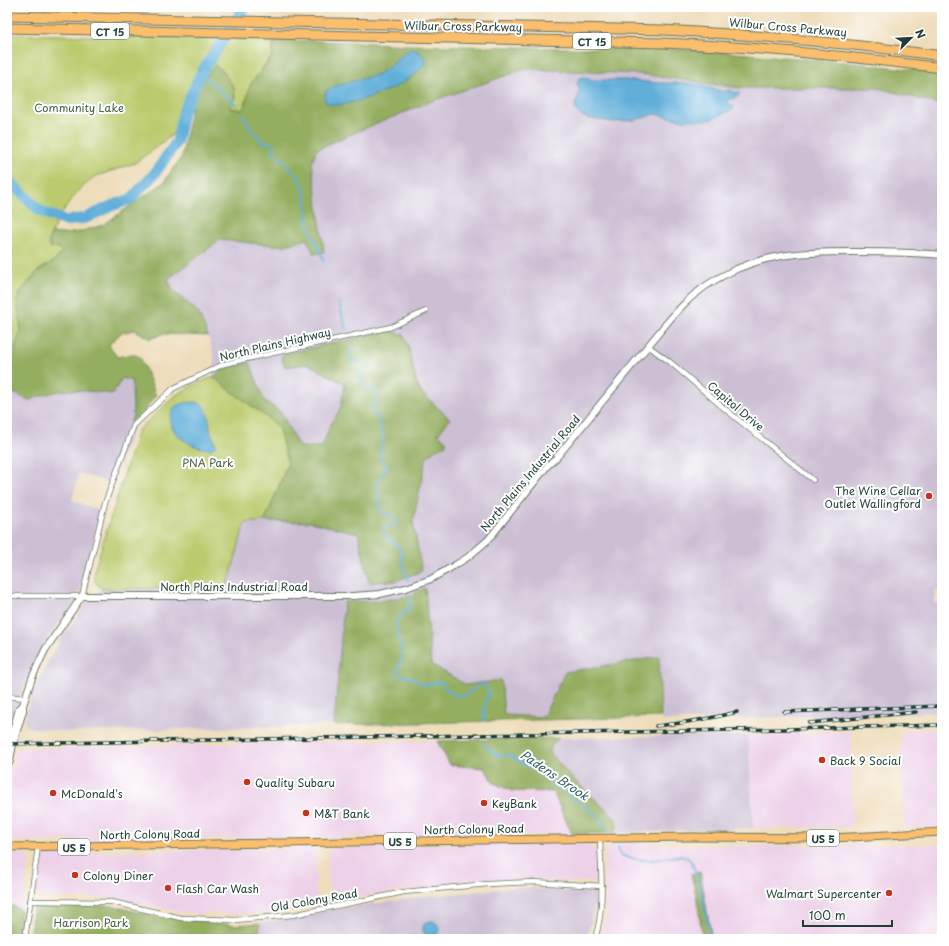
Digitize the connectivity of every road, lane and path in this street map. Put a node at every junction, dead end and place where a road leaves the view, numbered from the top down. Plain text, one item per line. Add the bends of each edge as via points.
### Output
1 (7, 16) edge
2 (7, 28) edge
3 (942, 56) edge
4 (942, 68) edge
5 (942, 256) edge
6 (426, 311) dead end
7 (648, 346) junction
8 (813, 480) dead end
9 (7, 596) edge
10 (82, 596) junction
11 (7, 696) edge
12 (24, 701) junction
13 (7, 751) edge
14 (7, 764) edge
15 (942, 832) edge
16 (600, 838) junction
17 (7, 847) edge
18 (38, 847) junction
19 (602, 886) junction
20 (30, 902) junction
21 (25, 939) edge
22 (595, 939) edge

1 - 3 highway, Wilbur Cross Parkway / CT 15 via 670,31 835,43
2 - 4 highway, Wilbur Cross Parkway / CT 15 via 670,43 832,55
5 - 7 street, North Plains Industrial Road via 902,252 811,253 781,256 752,263 704,287 684,303
6 - 10 street, North Plains Highway via 391,327 224,364 174,388 134,426 105,503
7 - 8 street, Capitol Drive
7 - 10 street, North Plains Industrial Road via 488,540 468,557 431,580 387,592 353,596
9 - 10 street
10 - 12 street, North Plains Highway via 45,650
11 - 12 street
12 - 13 street, North Plains Highway via 19,709
12 - 14 street, North Plains Highway via 10,761
15 - 16 main road, North Colony Road / US 5 via 832,838
16 - 18 main road, North Colony Road / US 5
16 - 19 street
17 - 18 main road, North Colony Road / US 5
18 - 20 street
19 - 20 street, Old Colony Road via 533,882 488,884 404,892 293,915 235,920 181,918 112,902
19 - 22 street via 601,914
20 - 21 street

